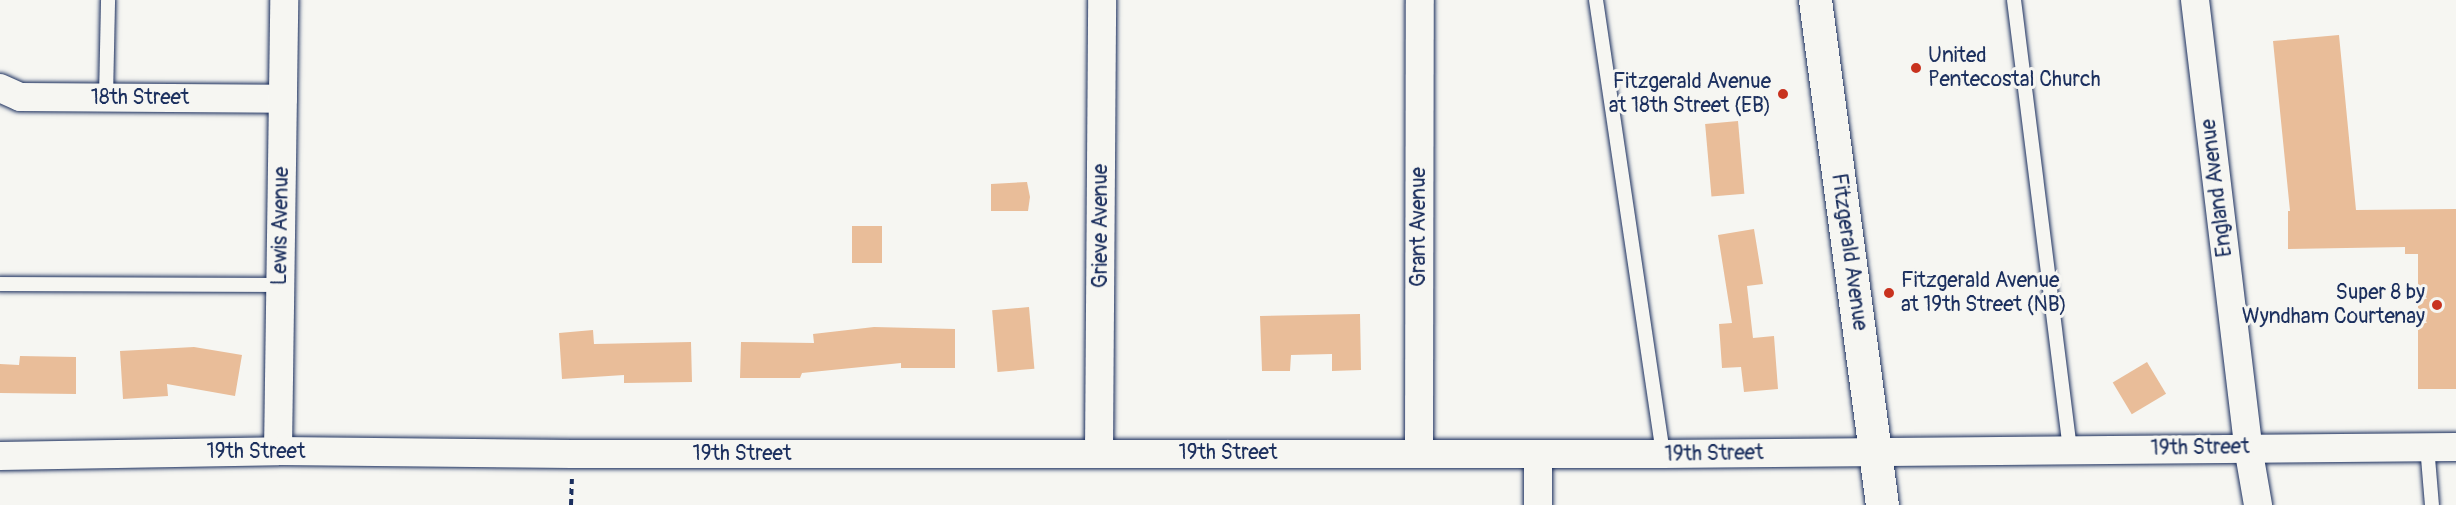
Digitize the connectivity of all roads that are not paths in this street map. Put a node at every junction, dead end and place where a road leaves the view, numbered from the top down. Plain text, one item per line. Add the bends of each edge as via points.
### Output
1 (108, 0) edge
2 (284, 0) edge
3 (1102, 0) edge
4 (1420, 0) edge
5 (1596, 0) edge
6 (1815, 0) edge
7 (2014, 0) edge
8 (2195, 0) edge
9 (0, 88) edge
10 (106, 98) junction
11 (283, 99) junction
12 (0, 284) edge
13 (280, 285) junction
14 (2427, 446) junction
15 (2248, 447) junction
16 (2456, 447) edge
17 (2070, 450) junction
18 (278, 451) junction
19 (1099, 452) junction
20 (1875, 452) junction
21 (1419, 453) junction
22 (1538, 454) junction
23 (1663, 454) junction
24 (0, 456) edge
25 (1538, 505) edge
26 (1882, 505) edge
27 (2258, 505) edge
28 (2432, 505) edge

1 - 10 lane
2 - 11 street, Lewis Avenue
3 - 19 street, Grieve Avenue
4 - 21 street, Grant Avenue
5 - 23 lane
6 - 20 street, Fitzgerald Avenue
7 - 17 lane
8 - 15 street, England Avenue
9 - 10 street, 18th Street via 20,97
10 - 11 street, 18th Street
11 - 13 street, Lewis Avenue
12 - 13 lane
13 - 18 street, Lewis Avenue
14 - 15 street, 19th Street
14 - 16 street, 19th Street
14 - 28 lane
15 - 17 street, 19th Street
15 - 27 street, England Avenue
17 - 20 street, 19th Street
18 - 19 street, 19th Street
18 - 24 street, 19th Street
19 - 21 street, 19th Street
20 - 23 street, 19th Street
20 - 26 street, Fitzgerald Avenue
21 - 22 street, 19th Street
22 - 23 street, 19th Street
22 - 25 street

